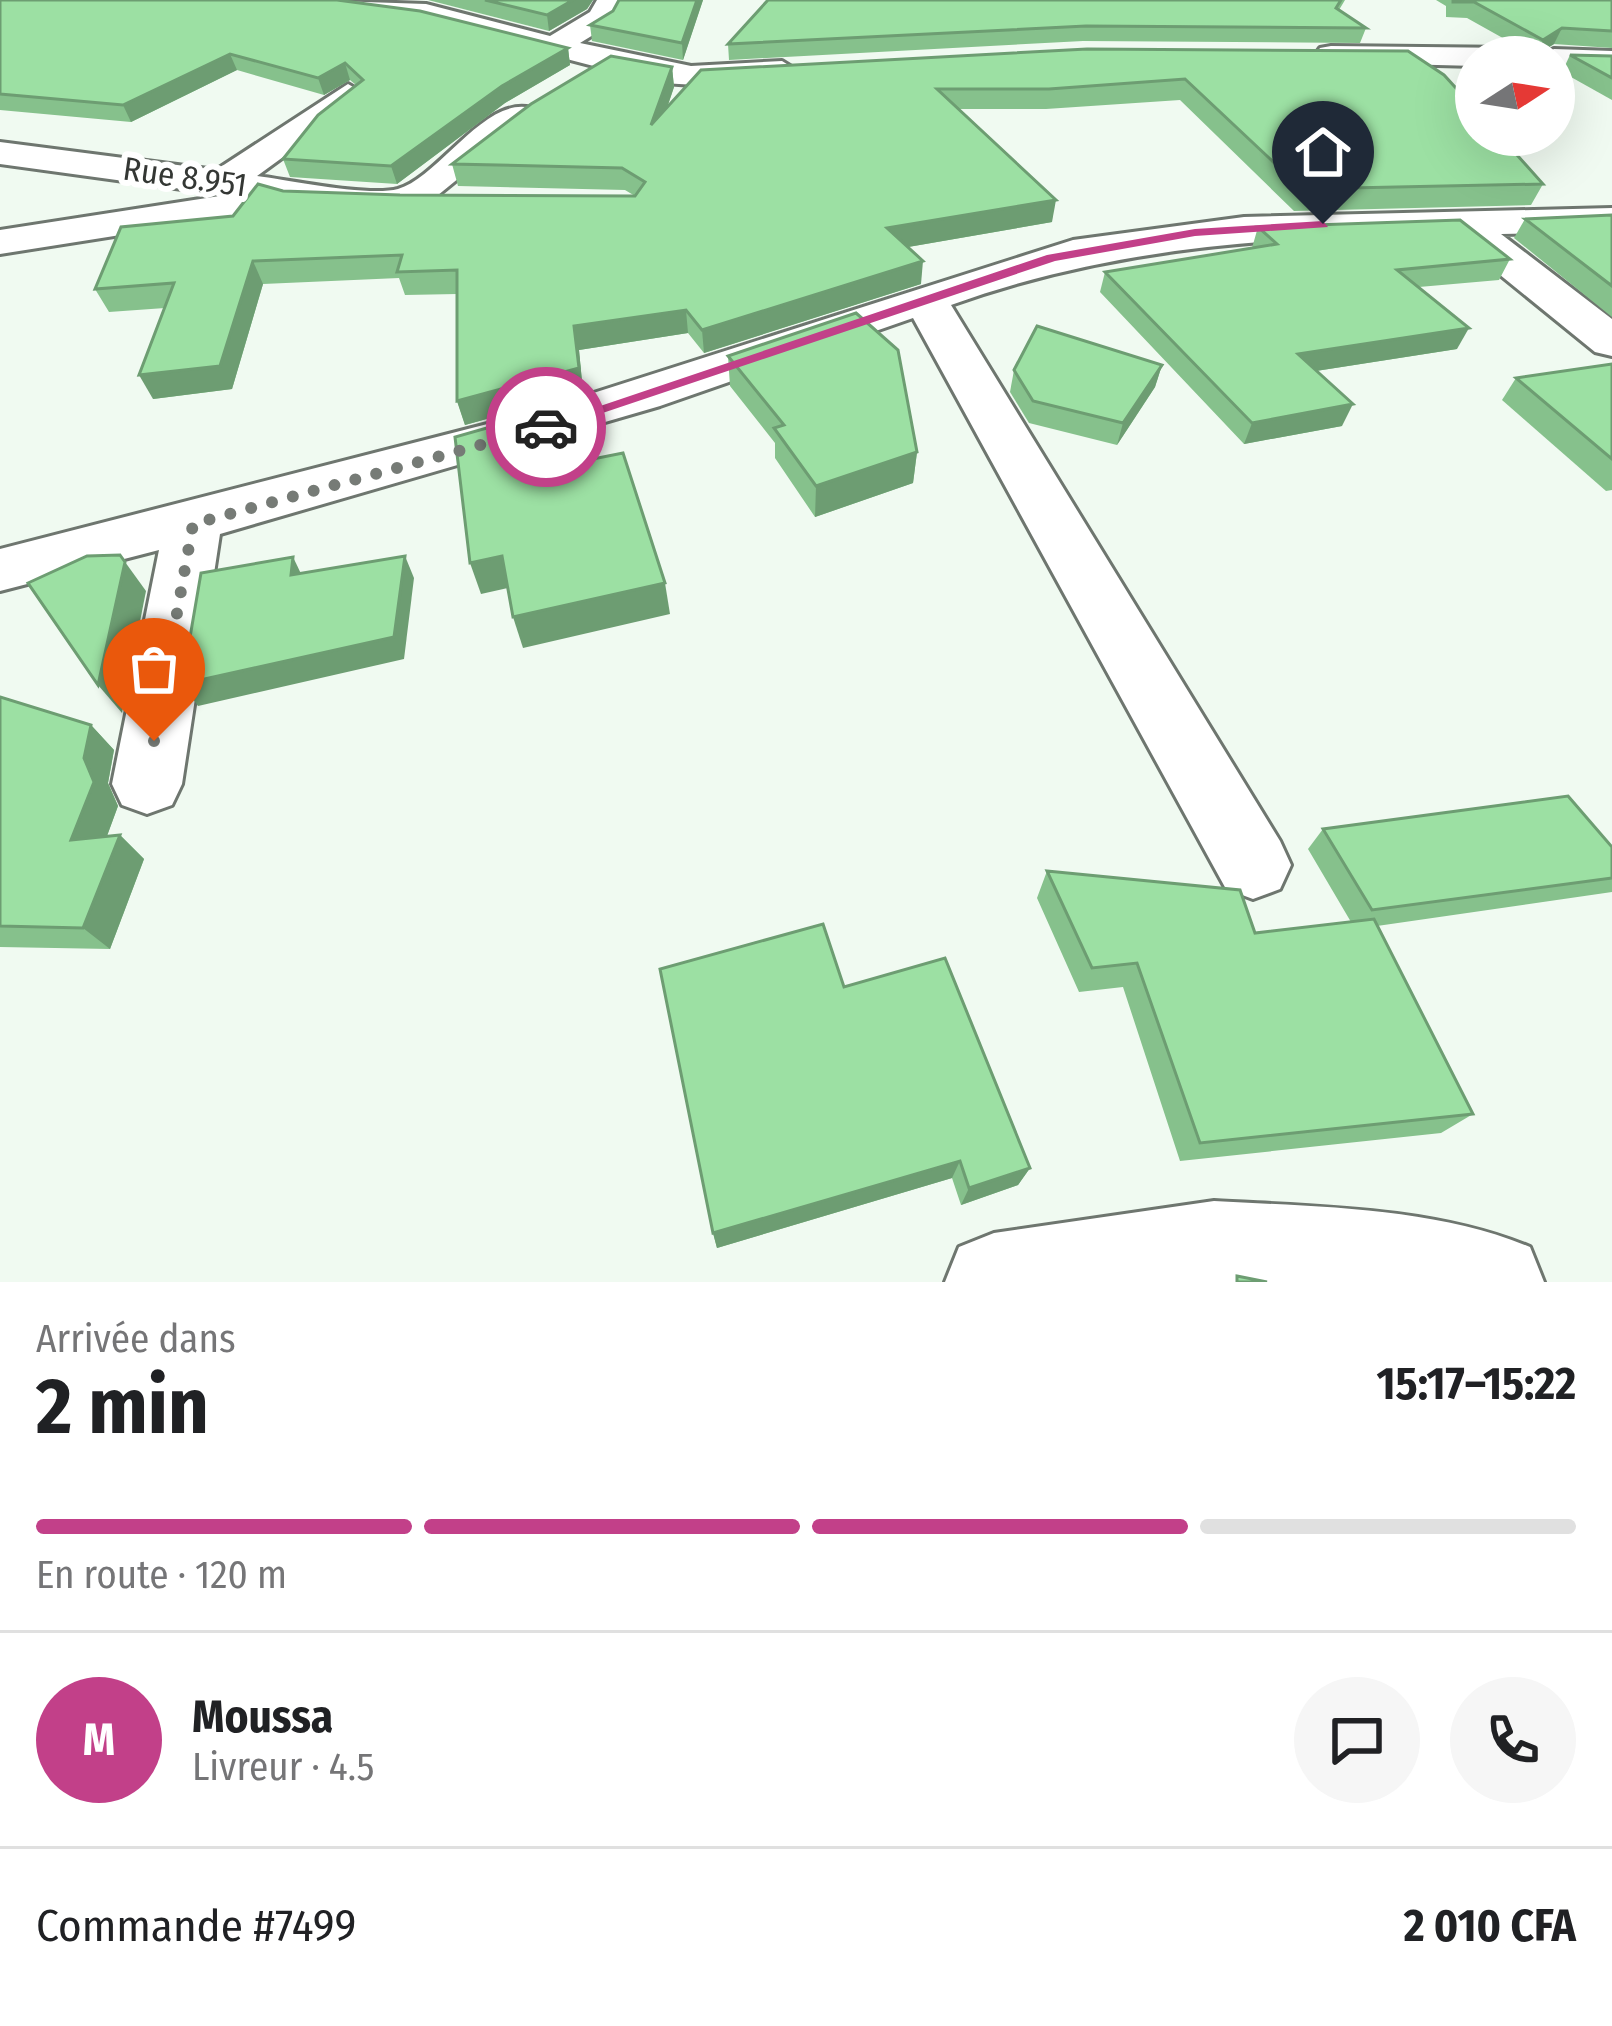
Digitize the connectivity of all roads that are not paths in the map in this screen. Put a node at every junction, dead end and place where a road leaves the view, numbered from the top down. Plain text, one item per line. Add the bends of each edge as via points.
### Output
1 (319, 0) edge
2 (611, 0) edge
3 (555, 46) junction
4 (1292, 55) edge
5 (1455, 56) edge
6 (1575, 59) edge
7 (608, 60) junction
8 (1612, 60) edge
9 (819, 69) edge
10 (348, 94) edge
11 (0, 152) edge
12 (224, 182) junction
13 (292, 196) junction
14 (407, 201) junction
15 (472, 202) edge
16 (1612, 220) edge
17 (1460, 223) junction
18 (0, 242) edge
19 (926, 301) junction
20 (1612, 343) edge
21 (193, 524) junction
22 (0, 570) edge
23 (147, 784) dead end
24 (1252, 865) dead end
25 (994, 1282) edge
26 (1495, 1282) edge

1 - 3 street via 426,13
2 - 3 street via 601,19
3 - 7 street
4 - 5 street
6 - 8 street
7 - 9 street via 691,76
7 - 14 street
10 - 12 street
11 - 12 street, Rue 8.951
12 - 13 street, Rue 8.951
13 - 14 street, Rue 8.951
13 - 18 street
14 - 15 street, Rue 8.951
16 - 17 street
17 - 19 street via 1323,224 1119,243
17 - 20 street
19 - 21 street via 454,455
19 - 24 street
21 - 22 street
21 - 23 street
25 - 26 street via 1214,1249 1354,1258

